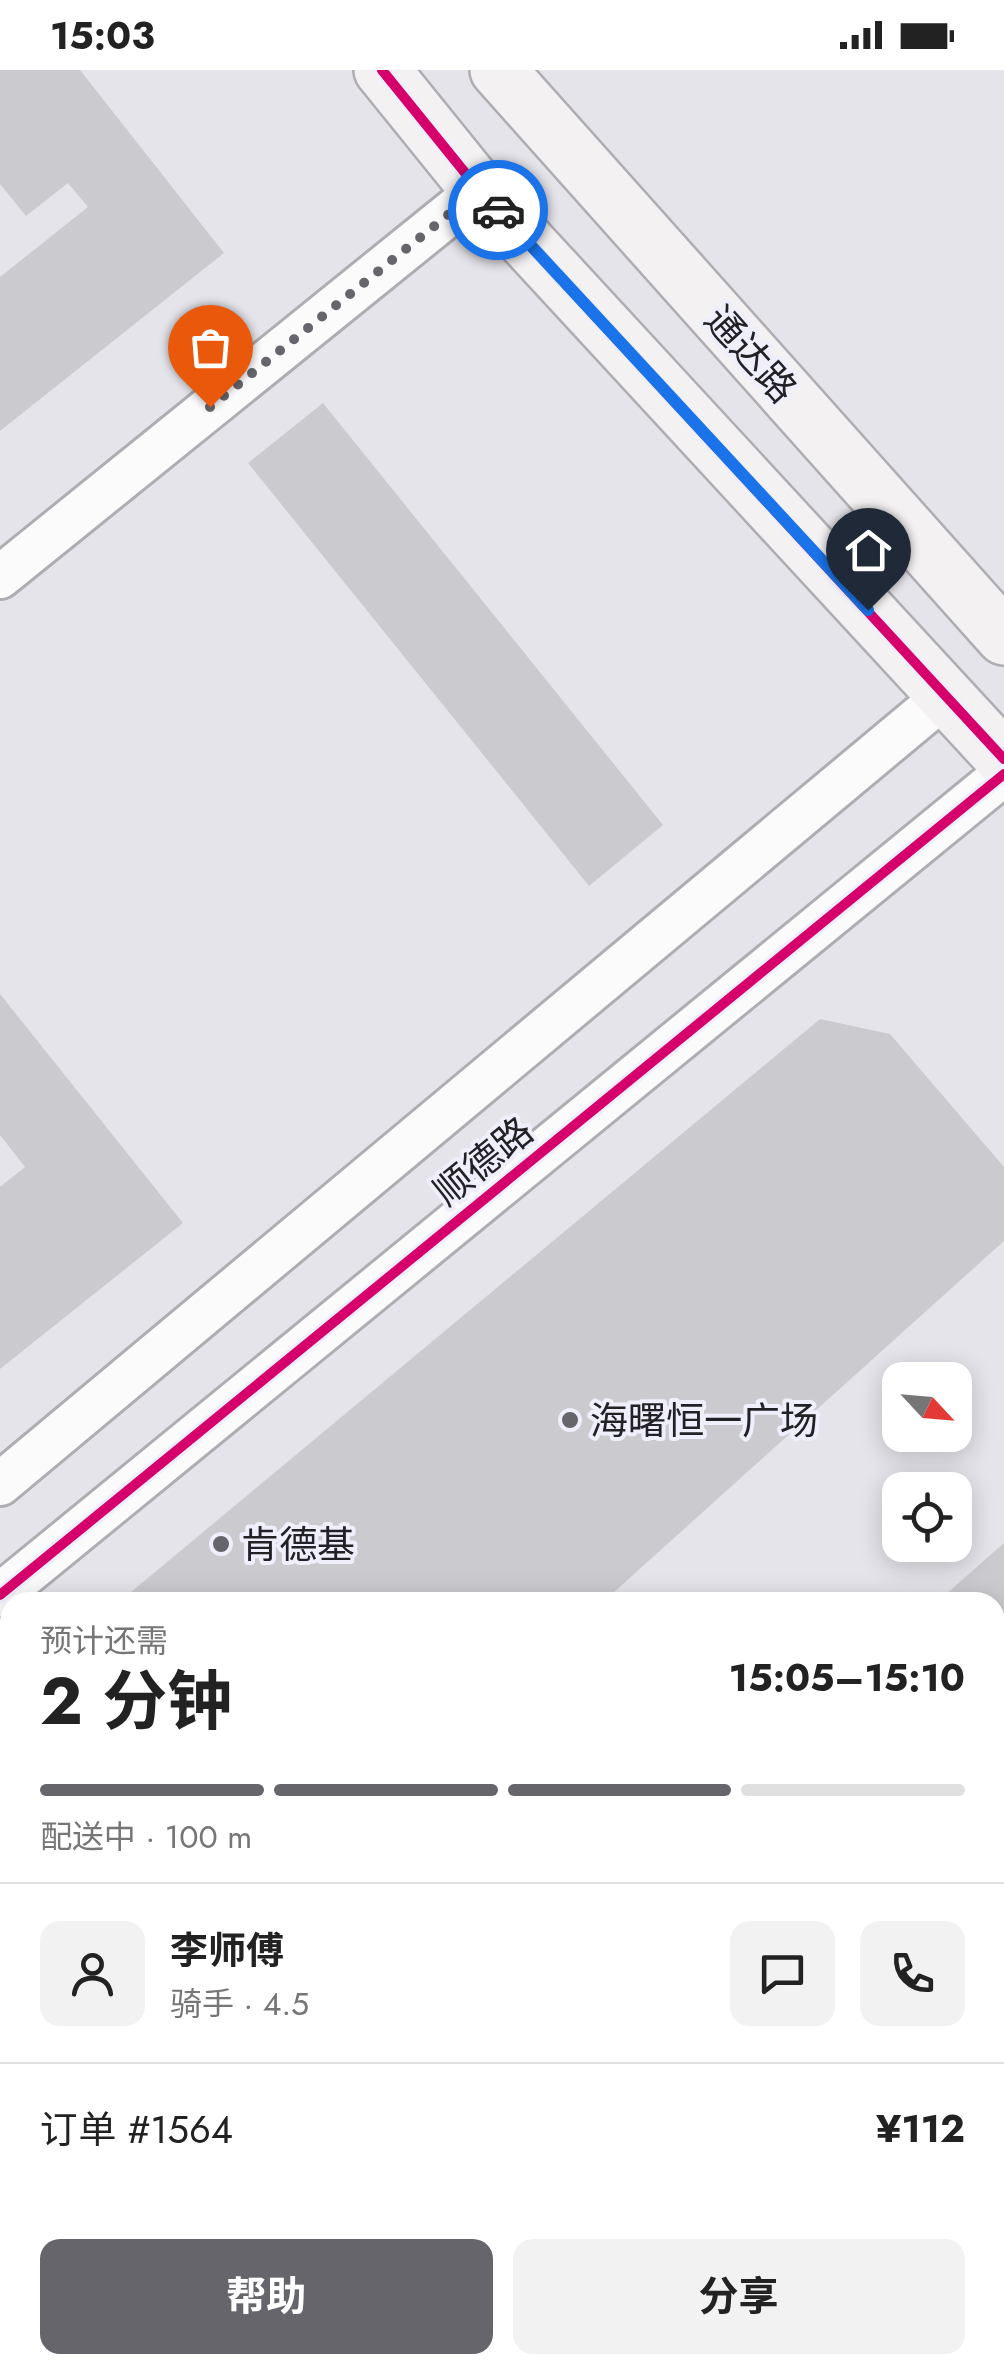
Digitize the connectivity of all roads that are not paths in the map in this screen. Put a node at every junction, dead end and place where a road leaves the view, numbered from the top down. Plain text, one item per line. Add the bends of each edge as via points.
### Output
1 (382, 70) edge
2 (498, 70) edge
3 (479, 190) junction
4 (0, 576) edge
5 (1004, 637) edge
6 (946, 694) junction
7 (1004, 759) edge
8 (1004, 774) edge
9 (0, 1484) edge
10 (4, 1592) edge

1 - 3 street
2 - 5 street, 通达路
3 - 4 street
3 - 6 street
6 - 7 street
6 - 9 street, 顺德路
8 - 10 street, 顺德路

